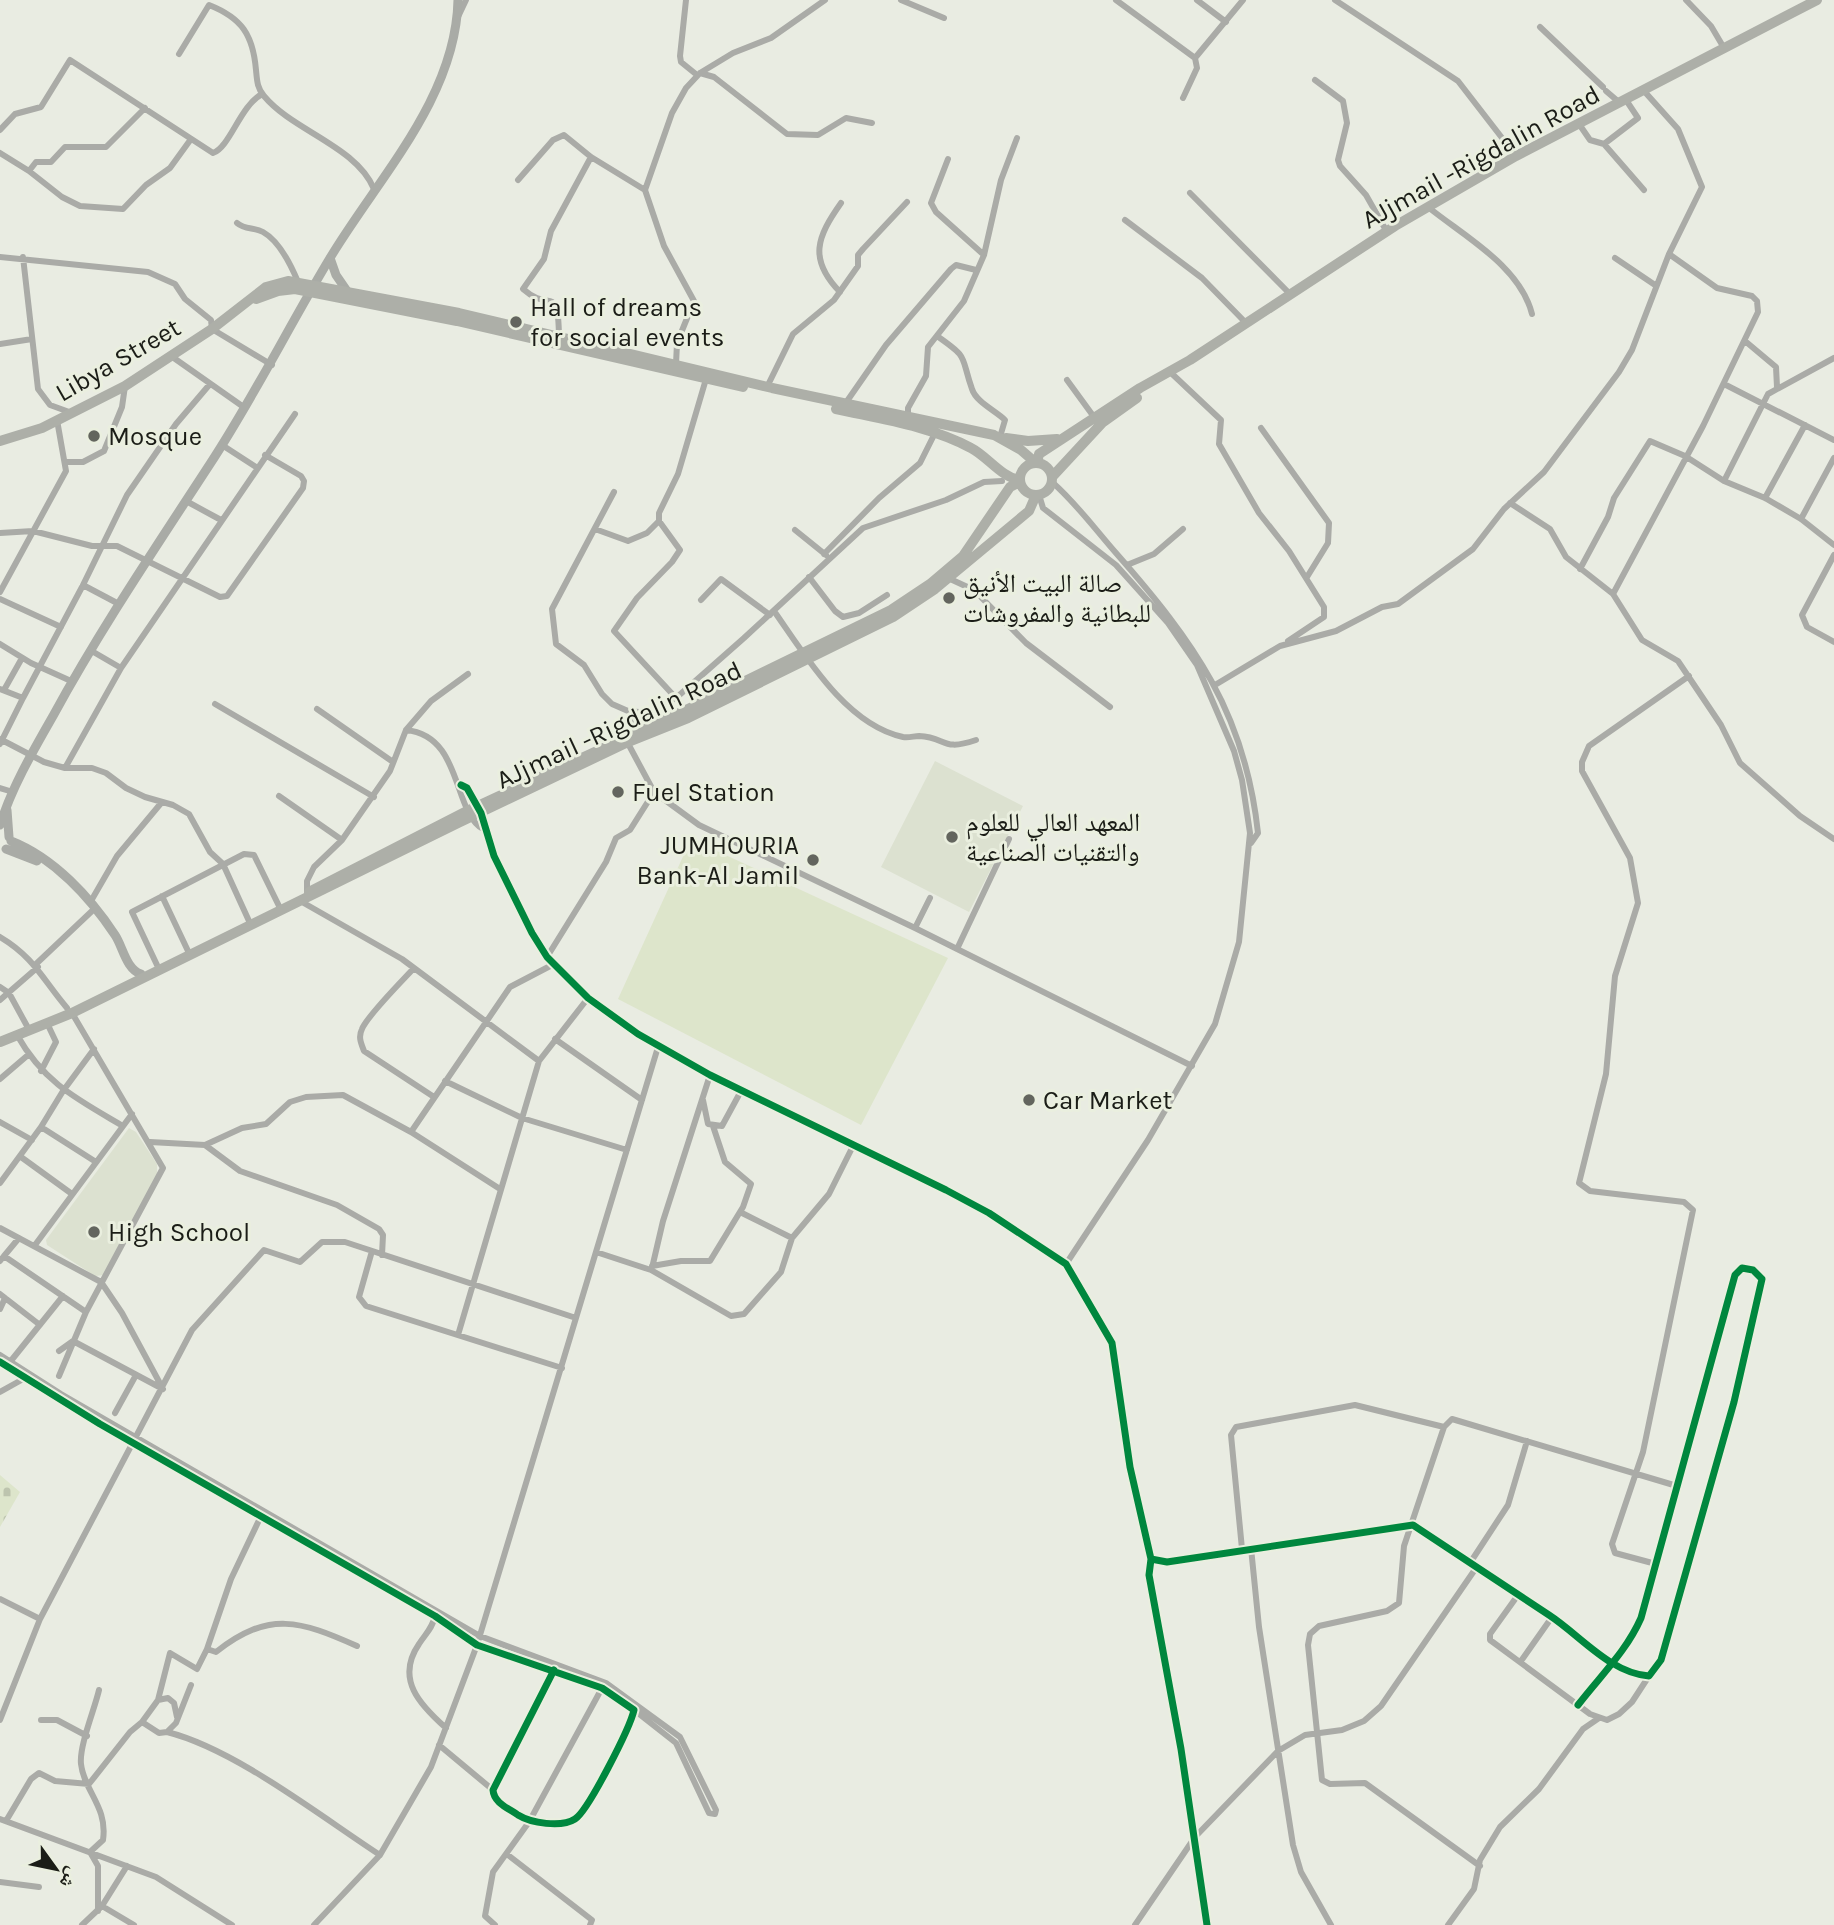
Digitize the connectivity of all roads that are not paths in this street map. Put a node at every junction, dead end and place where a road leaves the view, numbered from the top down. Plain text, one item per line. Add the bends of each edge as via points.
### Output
1 (203, 0) edge
2 (686, 0) edge
3 (825, 0) edge
4 (901, 0) edge
5 (1116, 0) edge
6 (1197, 0) edge
7 (1243, 0) edge
8 (1335, 0) edge
9 (1686, 0) edge
10 (1817, 0) edge
11 (461, 1) edge
12 (209, 5) junction
13 (944, 18) dead end
14 (1226, 22) junction
15 (1540, 27) dead end
16 (1724, 48) junction
17 (179, 54) dead end
18 (1195, 58) junction
19 (698, 74) junction
20 (1315, 80) dead end
21 (1644, 91) junction
22 (262, 94) junction
23 (1183, 98) dead end
24 (1623, 102) junction
25 (145, 108) junction
26 (872, 123) dead end
27 (1579, 124) junction
28 (2, 125) edge
29 (1017, 138) dead end
30 (191, 139) junction
31 (1604, 144) junction
32 (0, 152) edge
33 (1516, 156) junction
34 (592, 157) junction
35 (948, 159) dead end
36 (29, 172) junction
37 (518, 180) dead end
38 (374, 189) junction
39 (645, 190) junction
40 (1644, 190) dead end
41 (1190, 193) dead end
42 (907, 202) dead end
43 (841, 203) dead end
44 (1428, 207) junction
45 (1125, 220) dead end
46 (237, 223) dead end
47 (1387, 232) junction
48 (1668, 254) junction
49 (984, 255) junction
50 (0, 257) edge
51 (23, 257) junction
52 (330, 258) junction
53 (1615, 258) dead end
54 (976, 270) junction
55 (298, 282) junction
56 (1655, 285) junction
57 (313, 289) junction
58 (348, 291) junction
59 (840, 292) junction
60 (1290, 294) junction
61 (248, 300) junction
62 (1532, 314) dead end
63 (1245, 323) junction
64 (212, 329) junction
65 (937, 336) junction
66 (559, 337) junction
67 (32, 339) junction
68 (1745, 341) junction
69 (0, 344) edge
70 (171, 356) junction
71 (1834, 358) edge
72 (676, 364) junction
73 (272, 365) junction
74 (1172, 371) junction
75 (705, 379) junction
76 (1067, 380) dead end
77 (210, 384) junction
78 (1724, 384) junction
79 (125, 386) junction
80 (767, 387) junction
81 (1777, 387) junction
82 (1762, 403) junction
83 (845, 404) junction
84 (245, 408) junction
85 (72, 413) junction
86 (295, 414) dead end
87 (1094, 417) junction
88 (57, 420) junction
89 (914, 422) junction
90 (1805, 425) junction
91 (1261, 428) dead end
92 (935, 433) junction
93 (997, 436) junction
94 (1061, 438) junction
95 (1834, 440) edge
96 (0, 441) edge
97 (222, 445) junction
98 (265, 455) junction
99 (1685, 456) junction
100 (1834, 458) edge
101 (66, 462) junction
102 (994, 463) junction
103 (1037, 463) junction
104 (256, 467) junction
105 (1052, 479) junction
106 (1002, 481) junction
107 (1020, 481) junction
108 (1724, 481) junction
109 (614, 492) dead end
110 (1037, 495) junction
111 (1765, 498) junction
112 (186, 500) junction
113 (1510, 503) junction
114 (999, 505) junction
115 (1801, 519) junction
116 (221, 520) junction
117 (659, 521) junction
118 (595, 529) junction
119 (1184, 529) dead end
120 (795, 530) dead end
121 (33, 531) junction
122 (0, 533) edge
123 (1834, 545) edge
124 (99, 548) junction
125 (1834, 555) edge
126 (827, 556) junction
127 (146, 560) junction
128 (1127, 565) junction
129 (1580, 569) junction
130 (809, 577) junction
131 (1307, 577) junction
132 (948, 578) junction
133 (180, 579) junction
134 (82, 587) junction
135 (0, 592) edge
136 (1613, 594) junction
137 (887, 595) dead end
138 (0, 599) edge
139 (701, 600) dead end
140 (117, 603) junction
141 (772, 613) junction
142 (1171, 621) junction
143 (61, 627) junction
144 (1834, 642) edge
145 (0, 644) edge
146 (1280, 646) junction
147 (90, 650) junction
148 (805, 656) junction
149 (22, 657) junction
150 (41, 667) junction
151 (121, 668) junction
152 (468, 674) dead end
153 (1689, 676) junction
154 (71, 681) junction
155 (1215, 685) junction
156 (2, 689) edge
157 (23, 698) junction
158 (676, 698) junction
159 (215, 704) dead end
160 (1110, 707) dead end
161 (317, 709) dead end
162 (650, 713) junction
163 (406, 730) junction
164 (626, 739) junction
165 (976, 740) dead end
166 (1, 741) edge
167 (31, 754) junction
168 (393, 762) junction
169 (65, 768) junction
170 (0, 788) edge
171 (13, 792) junction
172 (654, 792) junction
173 (279, 796) dead end
174 (374, 797) junction
175 (7, 802) junction
176 (162, 802) junction
177 (475, 812) junction
178 (0, 825) edge
179 (1009, 839) dead end
180 (1834, 839) edge
181 (341, 840) junction
182 (1249, 844) junction
183 (4, 845) edge
184 (223, 864) junction
185 (162, 896) junction
186 (305, 897) junction
187 (929, 898) dead end
188 (92, 906) junction
189 (279, 906) junction
190 (249, 921) junction
191 (915, 928) junction
192 (0, 937) edge
193 (957, 948) junction
194 (188, 951) junction
195 (547, 957) junction
196 (554, 964) junction
197 (157, 965) junction
198 (37, 966) junction
199 (414, 968) junction
200 (136, 978) junction
201 (0, 987) edge
202 (9, 993) junction
203 (588, 998) junction
204 (0, 1000) edge
205 (70, 1011) junction
206 (485, 1021) junction
207 (47, 1023) junction
208 (27, 1026) junction
209 (17, 1035) junction
210 (555, 1039) junction
211 (0, 1040) edge
212 (658, 1046) junction
213 (94, 1049) junction
214 (28, 1055) junction
215 (539, 1061) junction
216 (1192, 1066) junction
217 (40, 1071) junction
218 (710, 1075) junction
219 (0, 1079) edge
220 (445, 1081) junction
221 (63, 1091) junction
222 (741, 1091) junction
223 (434, 1097) junction
224 (703, 1097) junction
225 (642, 1100) junction
226 (132, 1114) junction
227 (522, 1118) junction
228 (0, 1122) edge
229 (123, 1126) junction
230 (713, 1126) junction
231 (41, 1127) junction
232 (411, 1132) junction
233 (32, 1140) junction
234 (150, 1142) junction
235 (854, 1144) junction
236 (205, 1145) junction
237 (627, 1150) junction
238 (21, 1157) junction
239 (96, 1162) junction
240 (0, 1183) edge
241 (500, 1189) junction
242 (72, 1194) junction
243 (740, 1212) junction
244 (0, 1228) edge
245 (19, 1238) junction
246 (792, 1238) junction
247 (35, 1245) junction
248 (372, 1251) junction
249 (596, 1252) junction
250 (382, 1255) junction
251 (2, 1259) edge
252 (1066, 1264) junction
253 (652, 1268) junction
254 (101, 1282) junction
255 (471, 1285) junction
256 (2, 1296) edge
257 (63, 1296) junction
258 (0, 1308) edge
259 (86, 1312) junction
260 (576, 1318) junction
261 (40, 1325) junction
262 (458, 1335) junction
263 (73, 1341) junction
264 (58, 1351) dead end
265 (0, 1355) edge
266 (0, 1362) edge
267 (10, 1362) junction
268 (562, 1368) junction
269 (136, 1374) junction
270 (59, 1376) dead end
271 (25, 1378) junction
272 (163, 1389) junction
273 (0, 1392) edge
274 (115, 1413) dead end
275 (1444, 1427) junction
276 (133, 1439) junction
277 (1527, 1441) junction
278 (1637, 1476) junction
279 (1677, 1486) junction
280 (261, 1516) junction
281 (1413, 1525) junction
282 (1247, 1549) junction
283 (1151, 1559) junction
284 (1656, 1564) junction
285 (1473, 1566) junction
286 (1518, 1595) junction
287 (0, 1599) edge
288 (435, 1616) junction
289 (1552, 1616) junction
290 (40, 1619) junction
291 (480, 1636) junction
292 (477, 1644) junction
293 (357, 1646) dead end
294 (207, 1649) junction
295 (1521, 1661) junction
296 (1611, 1662) junction
297 (554, 1670) junction
298 (1649, 1676) junction
299 (191, 1685) dead end
300 (602, 1688) junction
301 (99, 1690) dead end
302 (158, 1700) junction
303 (1578, 1705) junction
304 (634, 1710) junction
305 (1599, 1718) junction
306 (0, 1720) edge
307 (41, 1720) dead end
308 (142, 1722) junction
309 (176, 1723) junction
310 (446, 1728) junction
311 (167, 1732) junction
312 (1317, 1732) junction
313 (87, 1736) junction
314 (439, 1745) junction
315 (1278, 1751) junction
316 (89, 1784) junction
317 (493, 1790) junction
318 (3, 1820) edge
319 (529, 1822) junction
320 (1195, 1837) junction
321 (103, 1840) junction
322 (90, 1852) junction
323 (508, 1855) junction
324 (380, 1856) junction
325 (110, 1859) junction
326 (127, 1866) junction
327 (1480, 1866) junction
328 (0, 1882) edge
329 (39, 1887) dead end
330 (100, 1908) junction
331 (320, 1919) junction
332 (82, 1925) edge
333 (134, 1925) edge
334 (232, 1925) edge
335 (314, 1925) edge
336 (326, 1925) edge
337 (495, 1925) edge
338 (590, 1925) edge
339 (1135, 1925) edge
340 (1207, 1925) edge
341 (1331, 1925) edge
342 (1448, 1925) edge

1 - 12 street
2 - 19 street via 680,56 681,62
3 - 19 street via 771,38
4 - 13 street
5 - 18 street
6 - 14 street
7 - 14 street
8 - 33 street via 1458,81
9 - 16 street
10 - 16 main road, AJjmail -Rigdalin Road
11 - 38 street via 432,97
12 - 17 street
12 - 22 street via 240,21 255,58
14 - 18 street
15 - 24 street
16 - 21 main road, AJjmail -Rigdalin Road
18 - 23 street via 1197,68
19 - 26 street via 714,77 787,134 818,135 849,118
19 - 39 street via 672,113
20 - 47 street via 1343,101 1347,123 1340,166 1366,195
21 - 24 main road, AJjmail -Rigdalin Road
21 - 48 street via 1678,129 1702,183
22 - 30 street via 246,106 217,153
22 - 38 street via 354,162
24 - 27 main road, AJjmail -Rigdalin Road
24 - 31 street via 1638,118
25 - 28 street via 70,60 41,107 20,112
25 - 30 street
25 - 36 street via 106,147 65,147 51,162 36,162
27 - 31 street via 1590,140
27 - 33 main road, AJjmail -Rigdalin Road
29 - 49 street via 1001,180
30 - 36 street via 170,168 123,209 80,206
31 - 40 street
32 - 36 street
33 - 44 main road, AJjmail -Rigdalin Road
34 - 37 street via 571,138 560,136
34 - 39 street
34 - 66 street via 551,231 544,258 523,289 555,303
35 - 49 street via 931,203
38 - 52 street
39 - 72 street via 664,246 694,301 677,343
41 - 60 street
42 - 59 street via 863,249 859,266
43 - 59 street via 825,226 819,245 821,268
44 - 47 main road, AJjmail -Rigdalin Road
44 - 62 street via 1513,276 1528,296
45 - 63 street via 1202,278
46 - 55 street via 243,229 263,232 288,261
47 - 60 main road, AJjmail -Rigdalin Road
48 - 56 street
48 - 68 street via 1717,288 1747,294 1757,301 1758,312
49 - 54 street
50 - 51 street
51 - 64 street via 158,276 178,286 211,320
51 - 67 street
52 - 57 street
52 - 58 street
53 - 56 street
54 - 65 street via 964,301
54 - 83 street via 956,265 951,269 886,345
55 - 57 main road
55 - 61 main road, Libya Street via 276,282
56 - 113 street via 1632,350 1619,372 1544,472
57 - 58 main road
57 - 61 main road via 286,289
57 - 73 street
57 - 75 main road
58 - 66 main road
59 - 80 street via 793,334
60 - 63 main road, AJjmail -Rigdalin Road
61 - 64 main road, Libya Street
63 - 74 main road, AJjmail -Rigdalin Road
64 - 70 main road, Libya Street
64 - 73 street
65 - 89 street via 928,347 926,376 908,408
65 - 93 street via 961,352 972,390 1005,419
66 - 72 main road
67 - 69 street
67 - 85 street via 38,388 50,405
68 - 78 street
68 - 81 street via 1776,366
70 - 77 street
70 - 79 main road, Libya Street
71 - 81 street
72 - 80 main road
73 - 84 street
74 - 87 main road
74 - 105 main road via 1102,423
74 - 131 street via 1221,420 1219,444 1259,513
75 - 89 main road
75 - 117 street via 684,456
76 - 87 street
77 - 84 street
77 - 124 street via 127,495
78 - 82 street
78 - 99 street
79 - 85 main road, Libya Street
79 - 101 street via 116,427 104,451 83,462
80 - 83 main road
81 - 82 street
82 - 90 street
82 - 108 street
83 - 89 main road
84 - 97 street
85 - 88 main road, Libya Street
86 - 98 street
87 - 94 main road
88 - 96 main road, Libya Street
88 - 101 street
89 - 92 main road
89 - 93 main road
90 - 95 street
90 - 111 street
91 - 131 street via 1329,523 1328,543
92 - 102 main road
92 - 126 street via 920,463 879,498
93 - 94 main road via 1028,441
93 - 103 main road
94 - 103 main road via 1039,454
97 - 104 street
97 - 112 street
98 - 104 street
98 - 133 street via 301,476 303,488 234,590 220,597
99 - 108 street
99 - 129 street via 1650,441 1614,498
99 - 136 street
100 - 115 street
101 - 121 street via 66,471
102 - 106 main road
102 - 107 main road
103 - 105 main road via 1048,468
103 - 107 main road via 1024,468
104 - 116 street
105 - 110 main road via 1048,491
105 - 128 street
106 - 114 main road
106 - 126 street via 984,482 946,500 873,523
107 - 110 main road via 1026,491
107 - 114 main road, AJjmail -Rigdalin Road via 1010,487
108 - 111 street
109 - 118 street
110 - 132 main road, AJjmail -Rigdalin Road via 1032,509
110 - 142 street via 1043,508 1116,565
111 - 115 street
112 - 116 street
112 - 127 street
113 - 129 street via 1550,529 1566,558
113 - 146 street via 1474,549 1405,600 1336,631
114 - 148 main road, AJjmail -Rigdalin Road via 963,556 930,584
115 - 123 street
116 - 133 street
117 - 118 street via 647,533 628,541
117 - 158 street via 680,550 614,631
118 - 162 street via 552,609 556,644 583,665 612,704
119 - 128 street via 1154,554
120 - 126 street
121 - 122 street
121 - 124 street
121 - 135 street
124 - 127 street via 117,546
124 - 134 street
125 - 144 street via 1802,615 1807,627
126 - 130 street
127 - 133 street
127 - 140 street
128 - 142 street
129 - 136 street
130 - 137 street via 843,617 859,614
130 - 141 street
131 - 146 street via 1326,614
132 - 148 main road, AJjmail -Rigdalin Road via 893,617
132 - 160 street via 974,590 1026,643
133 - 151 street
134 - 140 street
134 - 143 street
136 - 153 street via 1638,635 1673,656
138 - 143 street
139 - 141 street via 720,579
140 - 147 street
141 - 148 street
141 - 158 street
142 - 155 street
142 - 182 street via 1198,665 1224,725 1242,780
143 - 150 street
145 - 149 street
146 - 155 street
147 - 151 street
147 - 154 street
148 - 164 main road, AJjmail -Rigdalin Road via 688,718
148 - 165 street via 834,693 894,734 956,747
149 - 150 street
149 - 156 street
150 - 154 street
150 - 157 street
151 - 169 street
152 - 163 street via 431,701
153 - 180 street via 1740,763
153 - 278 street via 1589,746 1582,762 1582,771 1630,858 1638,903 1615,976 1606,1074 1579,1183 1590,1191 1684,1202 1693,1210
154 - 167 street
155 - 182 street via 1249,779 1258,833
156 - 157 street
157 - 166 street
158 - 162 street
159 - 174 street
161 - 168 street
162 - 164 street via 631,723
163 - 168 street
163 - 177 street via 427,735 467,788
164 - 172 street
164 - 177 main road, AJjmail -Rigdalin Road
166 - 167 street
167 - 169 street
167 - 171 street
168 - 174 street
169 - 176 street via 92,768
170 - 171 street
171 - 175 street
172 - 191 street via 729,842
172 - 195 street via 630,830 616,838
173 - 181 street
174 - 181 street
175 - 178 street
175 - 183 street
176 - 184 street via 189,814 209,852
176 - 188 street via 124,846
177 - 186 main road, AJjmail -Rigdalin Road
177 - 195 street via 522,916
179 - 193 street
181 - 186 street via 314,867
182 - 216 street via 1232,975 1215,1024
183 - 188 street via 32,858
184 - 185 street
184 - 189 street via 254,855
184 - 190 street
185 - 194 street
185 - 197 street via 132,912
186 - 189 main road, AJjmail -Rigdalin Road
186 - 199 street
186 - 200 main road, AJjmail -Rigdalin Road
187 - 191 street
188 - 198 street
188 - 200 street via 118,941
189 - 190 main road, AJjmail -Rigdalin Road
190 - 194 main road, AJjmail -Rigdalin Road
191 - 193 street
192 - 198 street
193 - 216 street
194 - 197 main road, AJjmail -Rigdalin Road
195 - 196 street
196 - 203 street
196 - 206 street via 510,987
197 - 200 main road, AJjmail -Rigdalin Road
198 - 202 street
198 - 205 street
199 - 206 street
199 - 223 street via 370,1016 360,1041 364,1051
200 - 205 main road, AJjmail -Rigdalin Road
201 - 202 street
202 - 204 street
202 - 208 street
203 - 210 street
203 - 212 street
205 - 207 main road, AJjmail -Rigdalin Road
205 - 208 main road, AJjmail -Rigdalin Road
205 - 213 street
206 - 215 street
206 - 220 street
207 - 209 main road, AJjmail -Rigdalin Road
207 - 217 street via 56,1042
208 - 211 main road, AJjmail -Rigdalin Road
209 - 211 main road, AJjmail -Rigdalin Road
209 - 214 street
210 - 215 street
210 - 225 street
212 - 218 street
212 - 225 street
213 - 221 street
213 - 226 street
214 - 217 street
214 - 219 street
215 - 227 street
216 - 252 street
217 - 221 street
218 - 222 street
218 - 224 street
220 - 223 street
220 - 227 street
221 - 229 street
221 - 231 street
222 - 230 street via 722,1126
222 - 235 street
223 - 232 street
224 - 230 street via 708,1124
224 - 253 street
225 - 237 street
226 - 229 street
226 - 234 street
227 - 237 street
227 - 241 street
228 - 233 street
229 - 239 street
230 - 243 street via 728,1166 751,1184
231 - 233 street
231 - 239 street
232 - 236 street via 357,1101 330,1095 290,1102 267,1124 242,1128
232 - 241 street
233 - 238 street
234 - 236 street
234 - 254 street via 163,1168 159,1181
235 - 246 street via 830,1194
235 - 252 street via 989,1213
236 - 250 street via 240,1171 353,1212 383,1235
237 - 249 street
238 - 240 street
238 - 242 street
239 - 242 street
241 - 255 street
242 - 247 street
243 - 246 street
243 - 253 street via 710,1261
244 - 245 street
245 - 247 street
245 - 251 street
246 - 253 street via 781,1272 737,1317
247 - 254 street
248 - 250 street
248 - 262 street via 359,1297 362,1303
248 - 272 street via 331,1240 300,1262 264,1250 192,1330
249 - 253 street
249 - 260 street
250 - 255 street
251 - 257 street
252 - 283 street via 1112,1343 1130,1467
254 - 259 street
254 - 272 street
255 - 260 street
255 - 262 street
256 - 258 street
256 - 261 street
257 - 259 street
257 - 261 street
259 - 263 street
260 - 268 street
261 - 267 street
262 - 268 street
263 - 264 street
263 - 269 street
263 - 270 street
265 - 267 street
266 - 271 street
267 - 276 street
268 - 291 street
269 - 272 street
269 - 274 street
271 - 273 street
271 - 276 street
272 - 276 street
275 - 277 street via 1452,1419 1458,1420
275 - 281 street
275 - 282 street via 1355,1405 1236,1427 1231,1434
276 - 280 street
276 - 290 street
276 - 291 street
277 - 278 street
277 - 285 street via 1508,1505
278 - 279 street
278 - 284 street via 1613,1548 1620,1556
279 - 284 street
279 - 298 street via 1736,1270 1753,1270 1762,1279 1734,1402 1661,1661
280 - 288 street
280 - 294 street via 231,1578
281 - 282 street
281 - 285 street
281 - 312 street via 1404,1546 1399,1603 1387,1611 1319,1626 1310,1634
282 - 283 street via 1167,1562
282 - 315 street
283 - 320 street via 1149,1575
284 - 296 street via 1629,1645
285 - 286 street
285 - 312 street via 1381,1706 1364,1721 1342,1730
286 - 289 street
286 - 295 street via 1490,1634 1494,1644
287 - 290 street
288 - 292 street
288 - 310 street via 432,1630 414,1654 408,1679 412,1692
289 - 295 street
289 - 296 street
290 - 306 street
291 - 292 street
291 - 304 street via 596,1677 671,1729 687,1747 715,1814 709,1813 676,1743
292 - 297 street
292 - 310 street
293 - 294 street via 311,1626 291,1623 270,1624 245,1632 216,1651
294 - 302 street via 197,1669 170,1653
295 - 303 street
296 - 298 street via 1635,1675
296 - 303 street
297 - 300 street
297 - 317 street
298 - 305 street via 1619,1714 1608,1720
299 - 309 street
300 - 304 street
300 - 319 street
301 - 313 street
302 - 308 street
302 - 309 street via 168,1698 174,1703
303 - 305 street
304 - 319 street via 580,1815 568,1822
305 - 327 street via 1583,1729 1539,1789 1504,1823 1486,1848
307 - 313 street via 57,1720
308 - 311 street via 159,1733
308 - 316 street
309 - 311 street
310 - 314 street
311 - 324 street via 194,1739 230,1758
312 - 315 street
312 - 327 street via 1322,1780 1365,1783
313 - 316 street via 80,1763
314 - 317 street
314 - 324 street
315 - 320 street
315 - 341 street via 1293,1845 1301,1871
316 - 318 street via 55,1781 39,1773
316 - 321 street via 102,1817
317 - 319 street via 498,1802
318 - 322 street
319 - 323 street
320 - 339 street
320 - 340 street
321 - 322 street
321 - 325 street
322 - 325 street
322 - 330 street via 98,1866
323 - 337 street via 493,1872 485,1906 485,1916
323 - 338 street via 592,1920
324 - 331 street
325 - 326 street
326 - 330 street
326 - 334 street via 190,1896
327 - 342 street via 1474,1889
328 - 329 street
330 - 332 street
330 - 333 street
331 - 335 street
331 - 336 street

